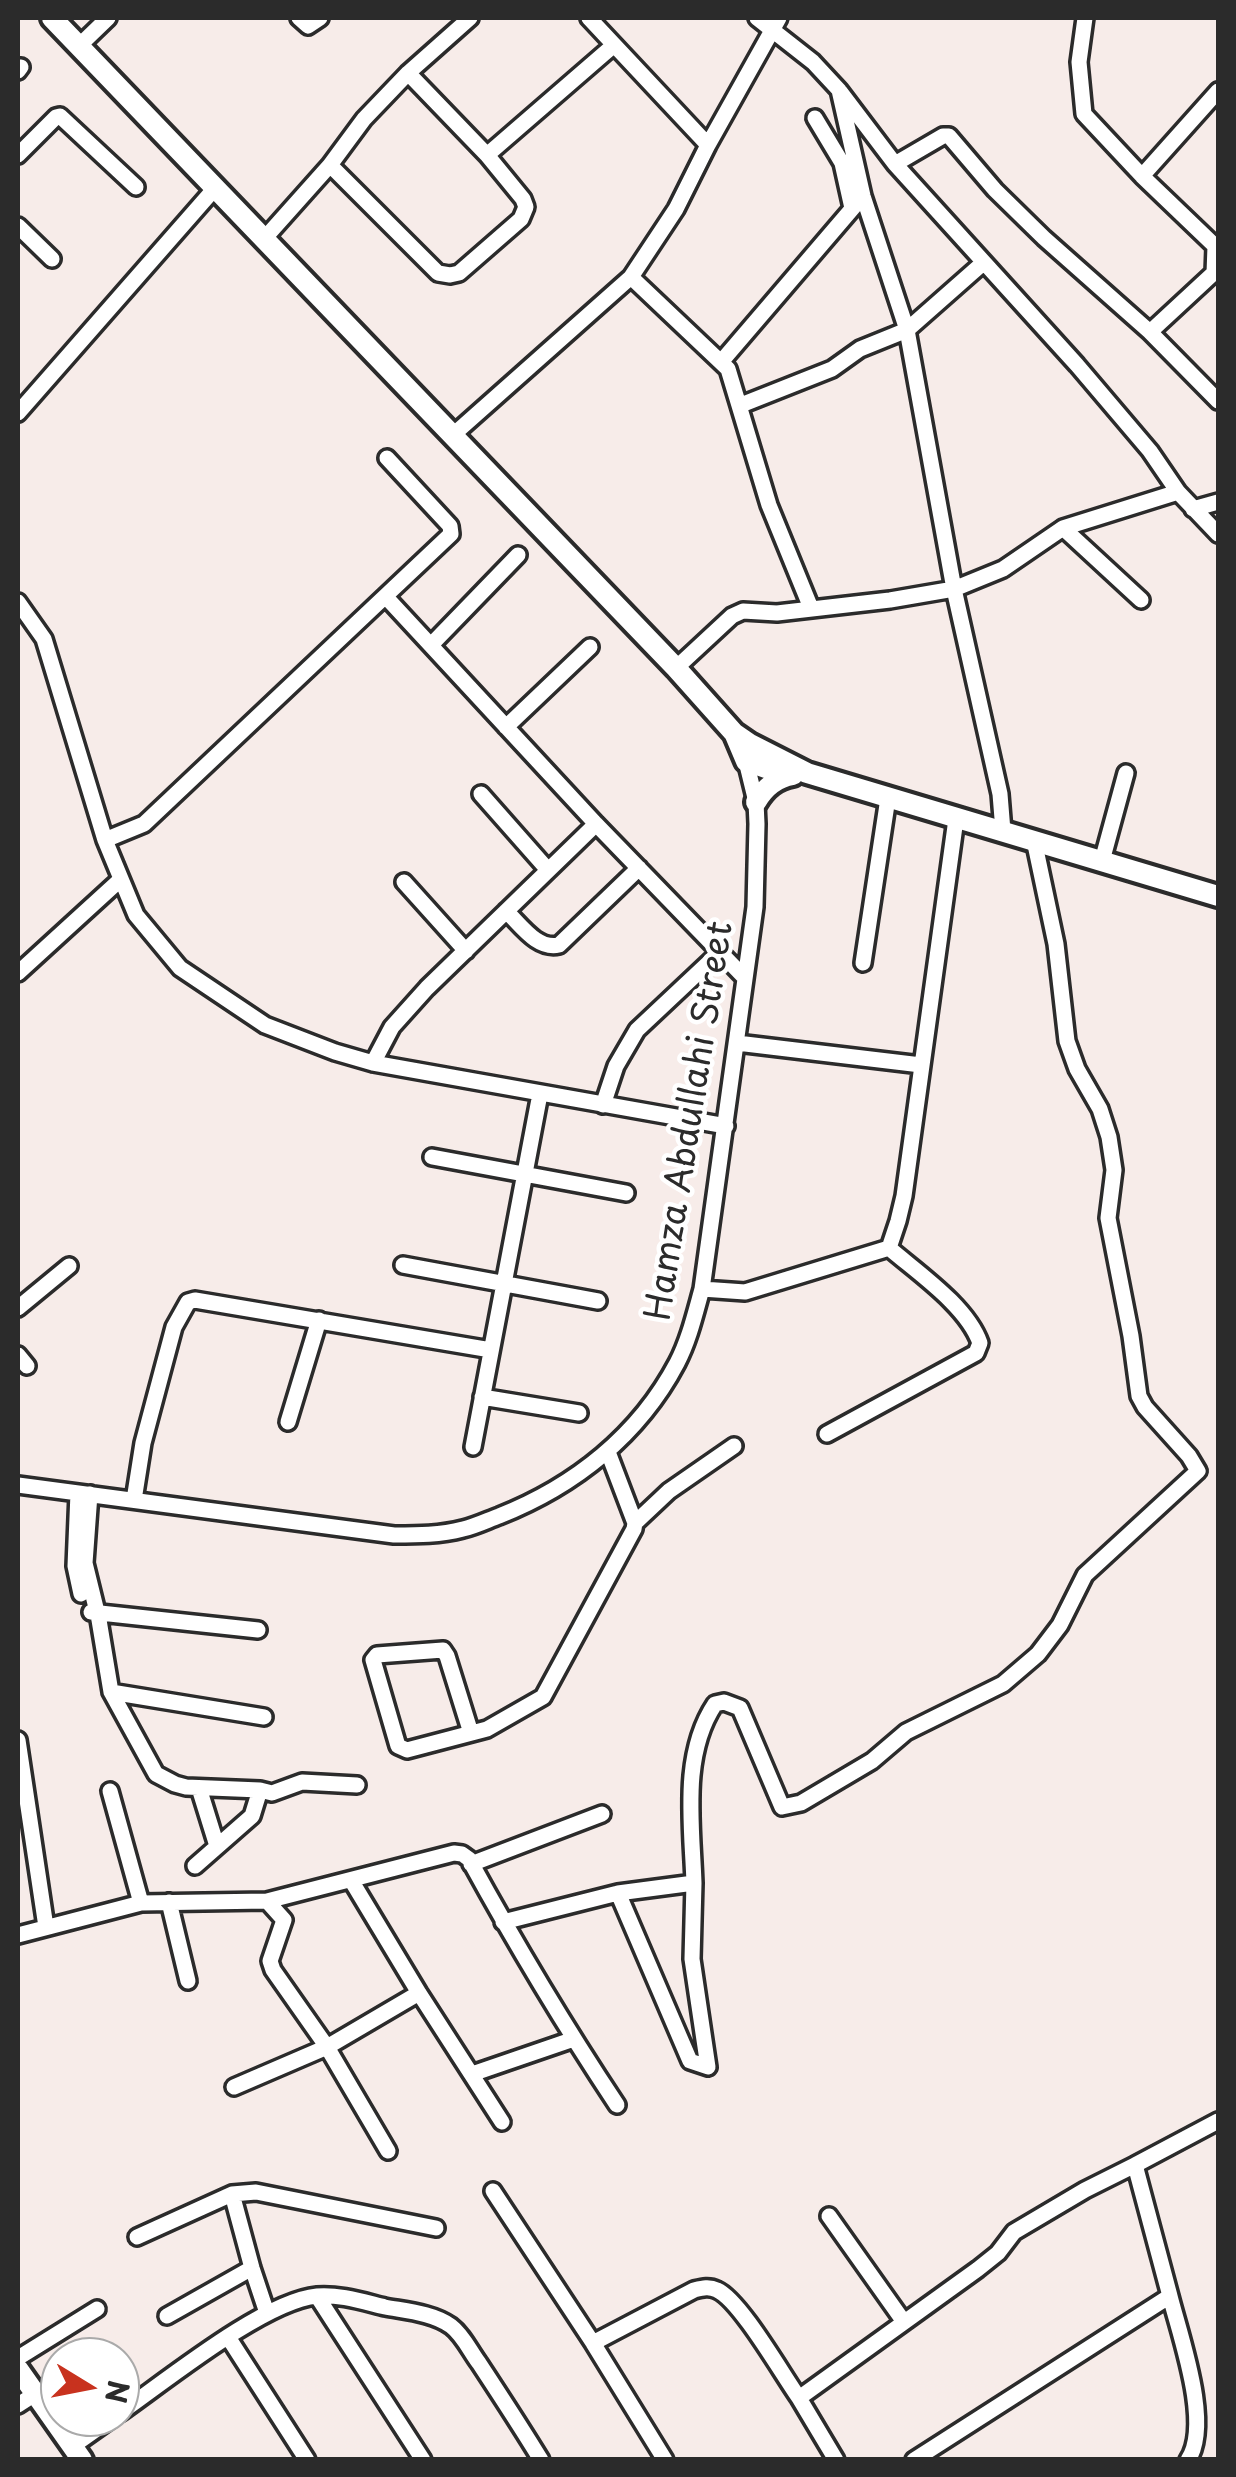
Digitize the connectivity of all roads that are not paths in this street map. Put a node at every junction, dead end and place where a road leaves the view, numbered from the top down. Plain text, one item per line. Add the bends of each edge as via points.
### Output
1 (52, 18) edge
2 (108, 18) edge
3 (299, 18) edge
4 (320, 18) edge
5 (470, 18) edge
6 (589, 18) edge
7 (757, 18) edge
8 (1085, 18) edge
9 (775, 24) edge
10 (614, 44) junction
11 (80, 45) junction
12 (408, 72) junction
13 (840, 90) junction
14 (1218, 92) edge
15 (815, 118) dead end
16 (708, 145) junction
17 (487, 154) junction
18 (18, 155) edge
19 (895, 164) junction
20 (330, 165) junction
21 (1142, 176) junction
22 (136, 187) dead end
23 (216, 187) junction
24 (857, 202) junction
25 (18, 226) edge
26 (264, 239) junction
27 (1217, 246) edge
28 (52, 259) dead end
29 (983, 263) junction
30 (1216, 271) edge
31 (632, 276) junction
32 (907, 330) junction
33 (1150, 332) junction
34 (721, 362) junction
35 (1218, 401) edge
36 (741, 406) junction
37 (18, 413) edge
38 (452, 435) junction
39 (387, 458) dead end
40 (1178, 492) junction
41 (1218, 502) edge
42 (1194, 509) junction
43 (1063, 528) junction
44 (1218, 534) edge
45 (518, 555) dead end
46 (954, 589) junction
47 (386, 597) junction
48 (1142, 600) dead end
49 (18, 602) edge
50 (810, 608) junction
51 (430, 645) junction
52 (590, 647) dead end
53 (676, 668) junction
54 (506, 727) junction
55 (734, 733) junction
56 (766, 752) junction
57 (746, 761) junction
58 (1126, 773) dead end
59 (797, 774) junction
60 (481, 794) dead end
61 (888, 798) junction
62 (756, 802) junction
63 (956, 819) junction
64 (596, 824) junction
65 (1003, 831) junction
66 (105, 840) junction
67 (1034, 840) junction
68 (1102, 861) junction
69 (640, 868) junction
70 (548, 870) junction
71 (121, 878) junction
72 (404, 882) dead end
73 (1218, 896) edge
74 (506, 911) junction
75 (466, 950) junction
76 (720, 952) junction
77 (863, 964) dead end
78 (18, 973) edge
79 (745, 978) junction
80 (737, 1043) junction
81 (373, 1063) junction
82 (921, 1065) junction
83 (540, 1094) junction
84 (603, 1106) junction
85 (726, 1126) junction
86 (432, 1158) dead end
87 (524, 1175) junction
88 (626, 1194) dead end
89 (889, 1248) junction
90 (403, 1265) dead end
91 (69, 1266) dead end
92 (504, 1285) junction
93 (702, 1290) junction
94 (598, 1300) dead end
95 (18, 1308) edge
96 (319, 1320) junction
97 (491, 1350) junction
98 (482, 1398) junction
99 (579, 1412) dead end
100 (288, 1422) dead end
101 (827, 1434) dead end
102 (734, 1446) dead end
103 (473, 1447) dead end
104 (608, 1452) junction
105 (18, 1485) edge
106 (84, 1493) junction
107 (134, 1500) junction
108 (635, 1523) junction
109 (94, 1615) junction
110 (258, 1630) dead end
111 (111, 1692) junction
112 (264, 1717) dead end
113 (471, 1733) junction
114 (18, 1740) edge
115 (358, 1785) dead end
116 (199, 1788) junction
117 (260, 1790) junction
118 (110, 1791) dead end
119 (602, 1814) dead end
120 (216, 1846) junction
121 (472, 1864) junction
122 (195, 1866) dead end
123 (351, 1880) junction
124 (694, 1883) junction
125 (618, 1893) junction
126 (267, 1901) junction
127 (169, 1902) junction
128 (141, 1903) junction
129 (503, 1922) junction
130 (46, 1927) junction
131 (18, 1935) edge
132 (188, 1982) dead end
133 (419, 1993) junction
134 (574, 2039) junction
135 (326, 2047) junction
136 (472, 2074) junction
137 (234, 2087) dead end
138 (617, 2105) dead end
139 (1218, 2121) edge
140 (502, 2122) dead end
141 (388, 2151) dead end
142 (1135, 2166) junction
143 (493, 2191) dead end
144 (232, 2194) junction
145 (828, 2216) dead end
146 (436, 2228) dead end
147 (137, 2237) dead end
148 (252, 2268) junction
149 (317, 2296) junction
150 (1170, 2296) junction
151 (97, 2309) dead end
152 (268, 2313) junction
153 (167, 2316) dead end
154 (904, 2322) junction
155 (228, 2338) junction
156 (593, 2343) junction
157 (18, 2358) edge
158 (18, 2369) edge
159 (798, 2398) junction
160 (140, 2399) edge
161 (26, 2400) edge
162 (78, 2452) edge
163 (308, 2460) edge
164 (423, 2460) edge
165 (541, 2460) edge
166 (665, 2460) edge
167 (836, 2460) edge
168 (914, 2460) edge
169 (1188, 2460) edge

1 - 11 main road
2 - 11 street
3 - 4 street via 308,26
5 - 12 street
6 - 10 street
7 - 9 street
8 - 21 street via 1079,62 1084,114
9 - 13 street
9 - 16 street
10 - 16 street
10 - 17 street
11 - 23 main road
12 - 17 street
12 - 20 street
13 - 19 street
13 - 24 street
14 - 21 street
15 - 24 street
16 - 31 street
17 - 20 street via 526,207 521,219 450,275 438,273
18 - 22 street via 60,116
19 - 29 street
19 - 33 street via 949,136 1044,238
20 - 26 street
21 - 27 street
23 - 26 main road
23 - 37 street
24 - 32 street
24 - 34 street
25 - 28 street
26 - 38 main road
27 - 30 street
29 - 32 street
29 - 40 street via 1089,379
30 - 33 street
31 - 34 street
31 - 38 street
32 - 36 street
32 - 46 street
33 - 35 street
34 - 36 street
36 - 50 street via 769,505
38 - 53 main road
39 - 47 street via 452,534
40 - 42 street
40 - 43 street
41 - 42 street
42 - 44 street
43 - 46 street via 1003,570
43 - 48 street
45 - 51 street
46 - 50 street
46 - 65 street
47 - 51 street
47 - 66 street via 144,824
49 - 66 street via 44,640
50 - 53 street via 743,611
51 - 54 street
52 - 54 street
53 - 55 main road
54 - 64 street
55 - 56 main road
55 - 57 main road
56 - 57 main road
56 - 59 main road
57 - 59 main road
57 - 62 street, Hamza Abdullahi Street
58 - 68 street
59 - 61 main road
59 - 62 main road via 776,781
60 - 70 street
61 - 63 main road
61 - 77 street
62 - 79 street, Hamza Abdullahi Street via 755,907
63 - 65 main road
63 - 82 street
64 - 69 street
64 - 70 street
65 - 67 main road
66 - 71 street
67 - 68 main road
67 - 124 street via 1068,1042 1109,1138 1114,1170 1108,1218 1139,1396 1198,1472 1086,1575 1060,1625 1004,1684 906,1732 801,1803 782,1807 740,1708 714,1704 691,1776
68 - 73 main road
69 - 74 street via 558,945 541,944
69 - 76 street
70 - 74 street
71 - 78 street
71 - 81 street via 136,914 180,968 265,1024
72 - 75 street
74 - 75 street
75 - 81 street via 392,1027
76 - 79 street
76 - 84 street via 638,1030
79 - 80 street, Hamza Abdullahi Street
80 - 82 street
80 - 85 street, Hamza Abdullahi Street
81 - 83 street
82 - 89 street via 904,1196
83 - 84 street
83 - 87 street
84 - 85 street
85 - 93 street, Hamza Abdullahi Street
86 - 87 street
87 - 88 street
87 - 92 street
89 - 93 street via 744,1292
89 - 101 street via 953,1304 980,1343 976,1353
90 - 92 street
91 - 95 street
92 - 94 street
92 - 97 street
93 - 104 street, Hamza Abdullahi Street via 676,1364 650,1406
96 - 97 street
96 - 100 street
96 - 107 street via 188,1302 174,1326
97 - 98 street
98 - 99 street
98 - 103 street
102 - 108 street
104 - 107 street, Hamza Abdullahi Street via 521,1507 431,1535
104 - 108 street
105 - 106 street, Hamza Abdullahi Street
106 - 107 street, Hamza Abdullahi Street
106 - 109 street
108 - 113 street via 543,1697
109 - 110 street
109 - 111 street
111 - 112 street
111 - 116 street via 156,1774
113 - 113 street via 443,1650 372,1660 402,1749
114 - 130 street
115 - 117 street via 302,1782 272,1793
116 - 117 street
116 - 120 street
117 - 120 street via 252,1816
118 - 128 street
119 - 121 street
120 - 122 street
121 - 123 street via 454,1853
121 - 129 street
123 - 126 street
123 - 133 street
124 - 125 street
124 - 125 street via 692,1960 708,2067 690,2061
125 - 129 street
126 - 127 street
126 - 135 street via 284,1920 273,1970
127 - 128 street
127 - 132 street
128 - 130 street
129 - 134 street
130 - 131 street
133 - 135 street
133 - 136 street
134 - 136 street
134 - 138 street
135 - 137 street
135 - 141 street
136 - 140 street
139 - 142 street
142 - 150 street
142 - 154 street via 1014,2232 998,2253
143 - 156 street
144 - 146 street via 256,2192
144 - 147 street
144 - 148 street
145 - 154 street
148 - 152 street
148 - 153 street
149 - 152 street
149 - 164 street
149 - 165 street via 403,2310 450,2326
150 - 168 street
150 - 169 street via 1194,2390 1198,2428
151 - 157 street
152 - 155 street
154 - 159 street
155 - 160 street
155 - 163 street
156 - 159 street via 694,2290 719,2290
156 - 166 street
158 - 161 main road
159 - 167 street
161 - 162 main road

